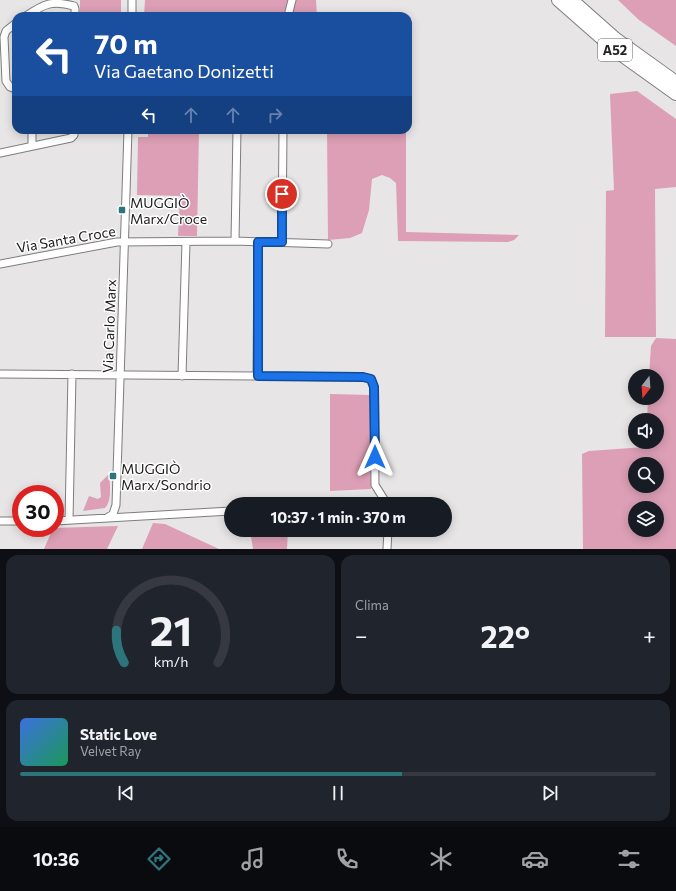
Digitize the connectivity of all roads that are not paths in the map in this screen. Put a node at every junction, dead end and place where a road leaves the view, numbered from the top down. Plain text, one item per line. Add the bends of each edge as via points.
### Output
1 (132, 0) edge
2 (292, 0) edge
3 (558, 0) edge
4 (572, 0) edge
5 (32, 12) edge
6 (75, 12) edge
7 (132, 12) edge
8 (289, 12) edge
9 (12, 26) edge
10 (676, 82) edge
11 (12, 87) edge
12 (676, 94) edge
13 (32, 134) edge
14 (73, 134) edge
15 (128, 134) edge
16 (237, 134) edge
17 (283, 134) edge
18 (32, 146) junction
19 (0, 153) edge
20 (236, 241) junction
21 (125, 242) junction
22 (186, 242) junction
23 (258, 242) junction
24 (282, 242) junction
25 (328, 244) dead end
26 (0, 264) edge
27 (0, 374) edge
28 (72, 374) junction
29 (121, 375) junction
30 (182, 376) junction
31 (258, 376) junction
32 (383, 497) edge
33 (224, 511) edge
34 (107, 518) junction
35 (12, 520) edge
36 (64, 520) edge
37 (69, 520) junction
38 (0, 521) edge
39 (388, 537) edge
40 (387, 549) edge

1 - 7 street
2 - 8 street
3 - 12 highway, A52 via 616,51
4 - 10 highway, A52 via 616,39
5 - 6 street via 54,1 74,6
9 - 11 street via 4,37 6,81
13 - 18 street
14 - 18 street via 71,138
15 - 21 street, Via Carlo Marx
16 - 20 street
17 - 24 street
18 - 19 street
20 - 22 street, Via Santa Croce
20 - 23 street, Via Santa Croce
21 - 22 street, Via Santa Croce
21 - 26 street, Via Santa Croce
21 - 29 street, Via Carlo Marx
22 - 30 street
23 - 24 street, Via Santa Croce
23 - 31 street
24 - 25 street, Via Santa Croce
27 - 28 street
28 - 29 street
28 - 37 street
29 - 30 street
29 - 34 street, Via Carlo Marx via 116,505 113,514
30 - 31 street
31 - 32 street via 371,379 374,387 375,485
33 - 34 street
34 - 37 street
35 - 38 street
36 - 37 street
39 - 40 street

